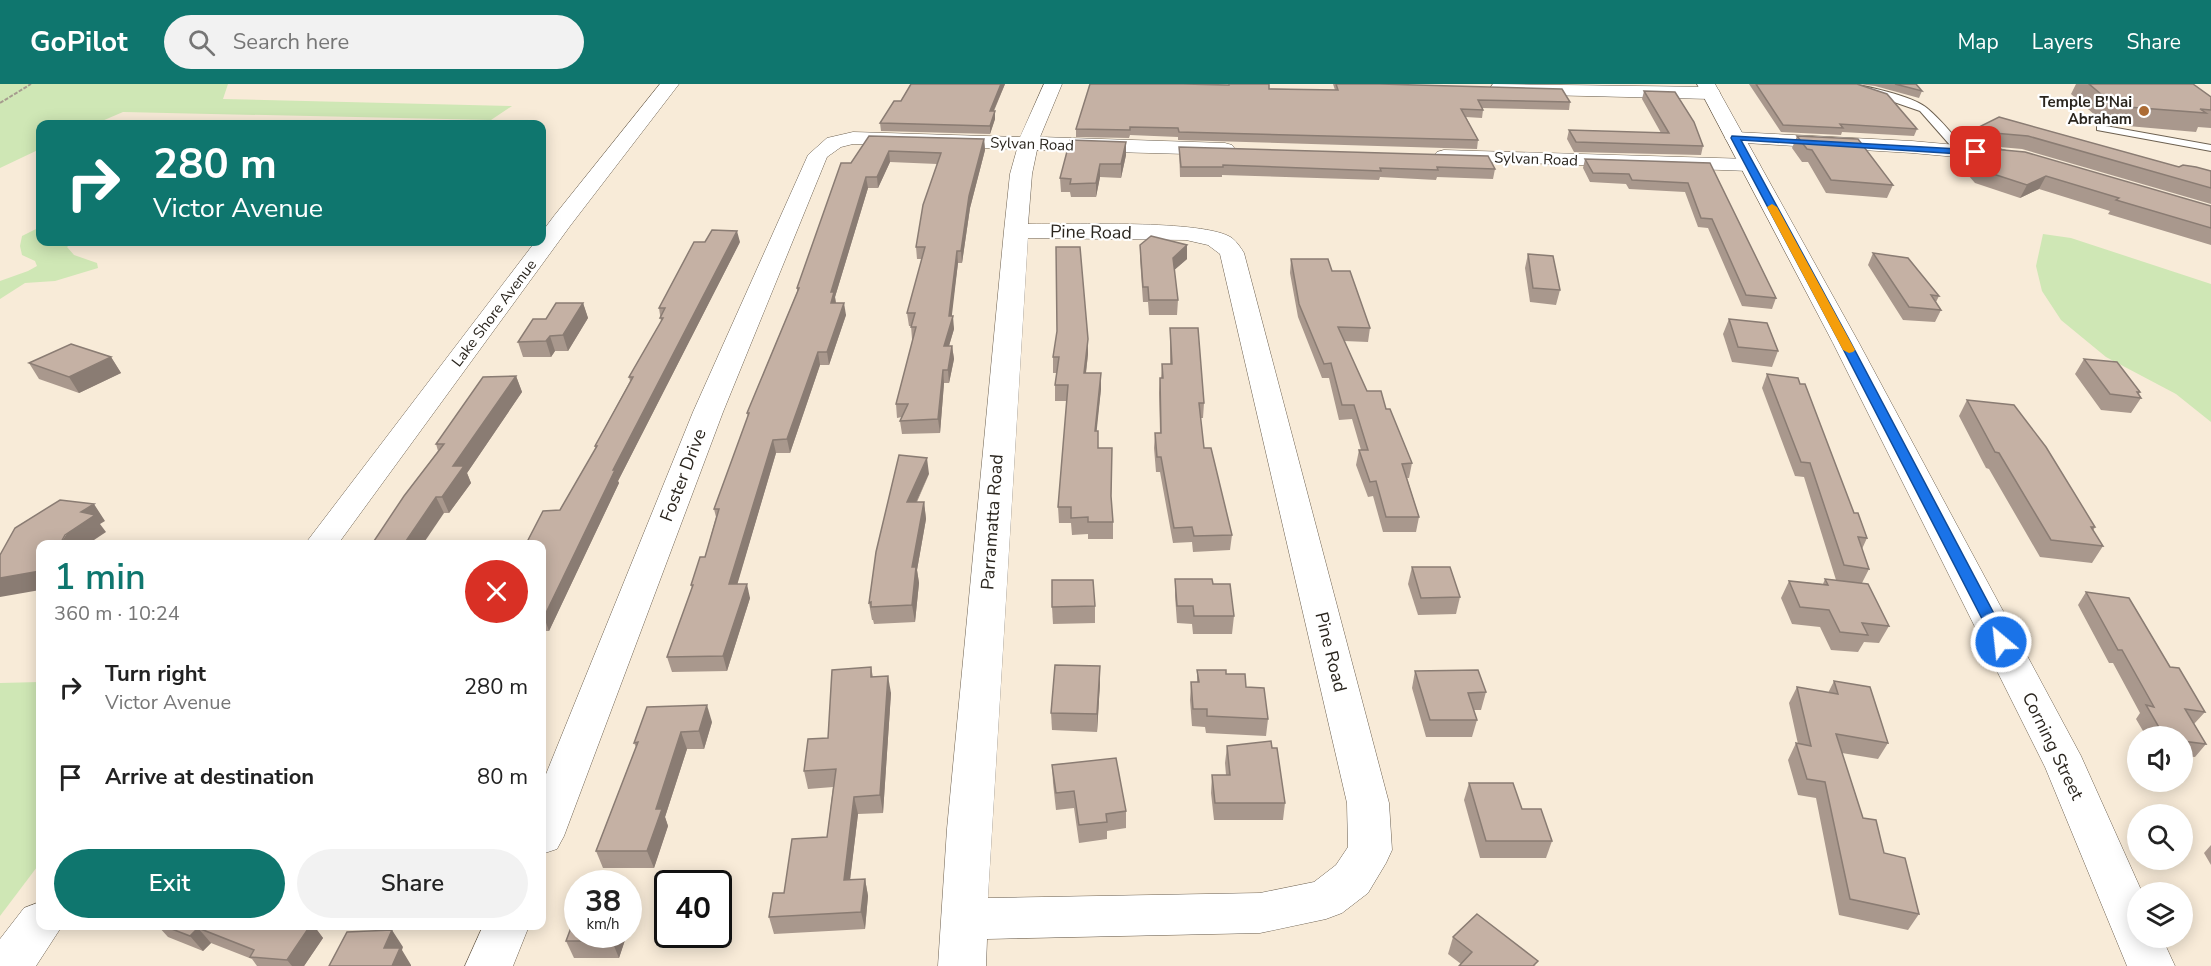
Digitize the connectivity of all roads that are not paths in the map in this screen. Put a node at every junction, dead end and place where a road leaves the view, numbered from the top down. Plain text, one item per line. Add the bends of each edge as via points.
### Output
1 (670, 84) edge
2 (1053, 84) edge
3 (1847, 84) edge
4 (1484, 87) edge
5 (1708, 88) edge
6 (2100, 128) dead end
7 (854, 138) joint
8 (1735, 138) junction
9 (1029, 144) junction
10 (2211, 148) edge
11 (1247, 149) edge
12 (1961, 151) junction
13 (1426, 155) edge
14 (2021, 158) edge
15 (1750, 165) junction
16 (1016, 231) junction
17 (546, 242) edge
18 (543, 246) edge
19 (324, 540) edge
20 (546, 826) edge
21 (2127, 910) edge
22 (964, 919) junction
23 (36, 928) edge
24 (504, 930) edge
25 (2143, 948) edge
26 (12, 965) edge
27 (489, 966) edge
28 (962, 966) edge
29 (2151, 966) edge

1 - 17 street, Lake Shore Avenue
2 - 9 street, Parramatta Road
3 - 12 lane via 1923,109
4 - 5 street
5 - 8 street, Corning Street
6 - 10 lane
7 - 9 street, Sylvan Road
7 - 20 street, Foster Drive via 833,141 818,155 708,412
8 - 12 street
8 - 15 street, Corning Street
9 - 11 street, Sylvan Road
9 - 16 street, Parramatta Road via 1021,174
12 - 14 street
13 - 15 street, Sylvan Road
15 - 21 street, Corning Street via 2066,767
16 - 22 street, Parramatta Road
16 - 22 street, Pine Road via 1186,233 1215,239 1232,253 1368,803 1370,850 1352,879 1326,899 1260,912
18 - 19 street, Lake Shore Avenue
22 - 28 street, Parramatta Road
23 - 26 street
24 - 27 street
25 - 29 street, Corning Street

